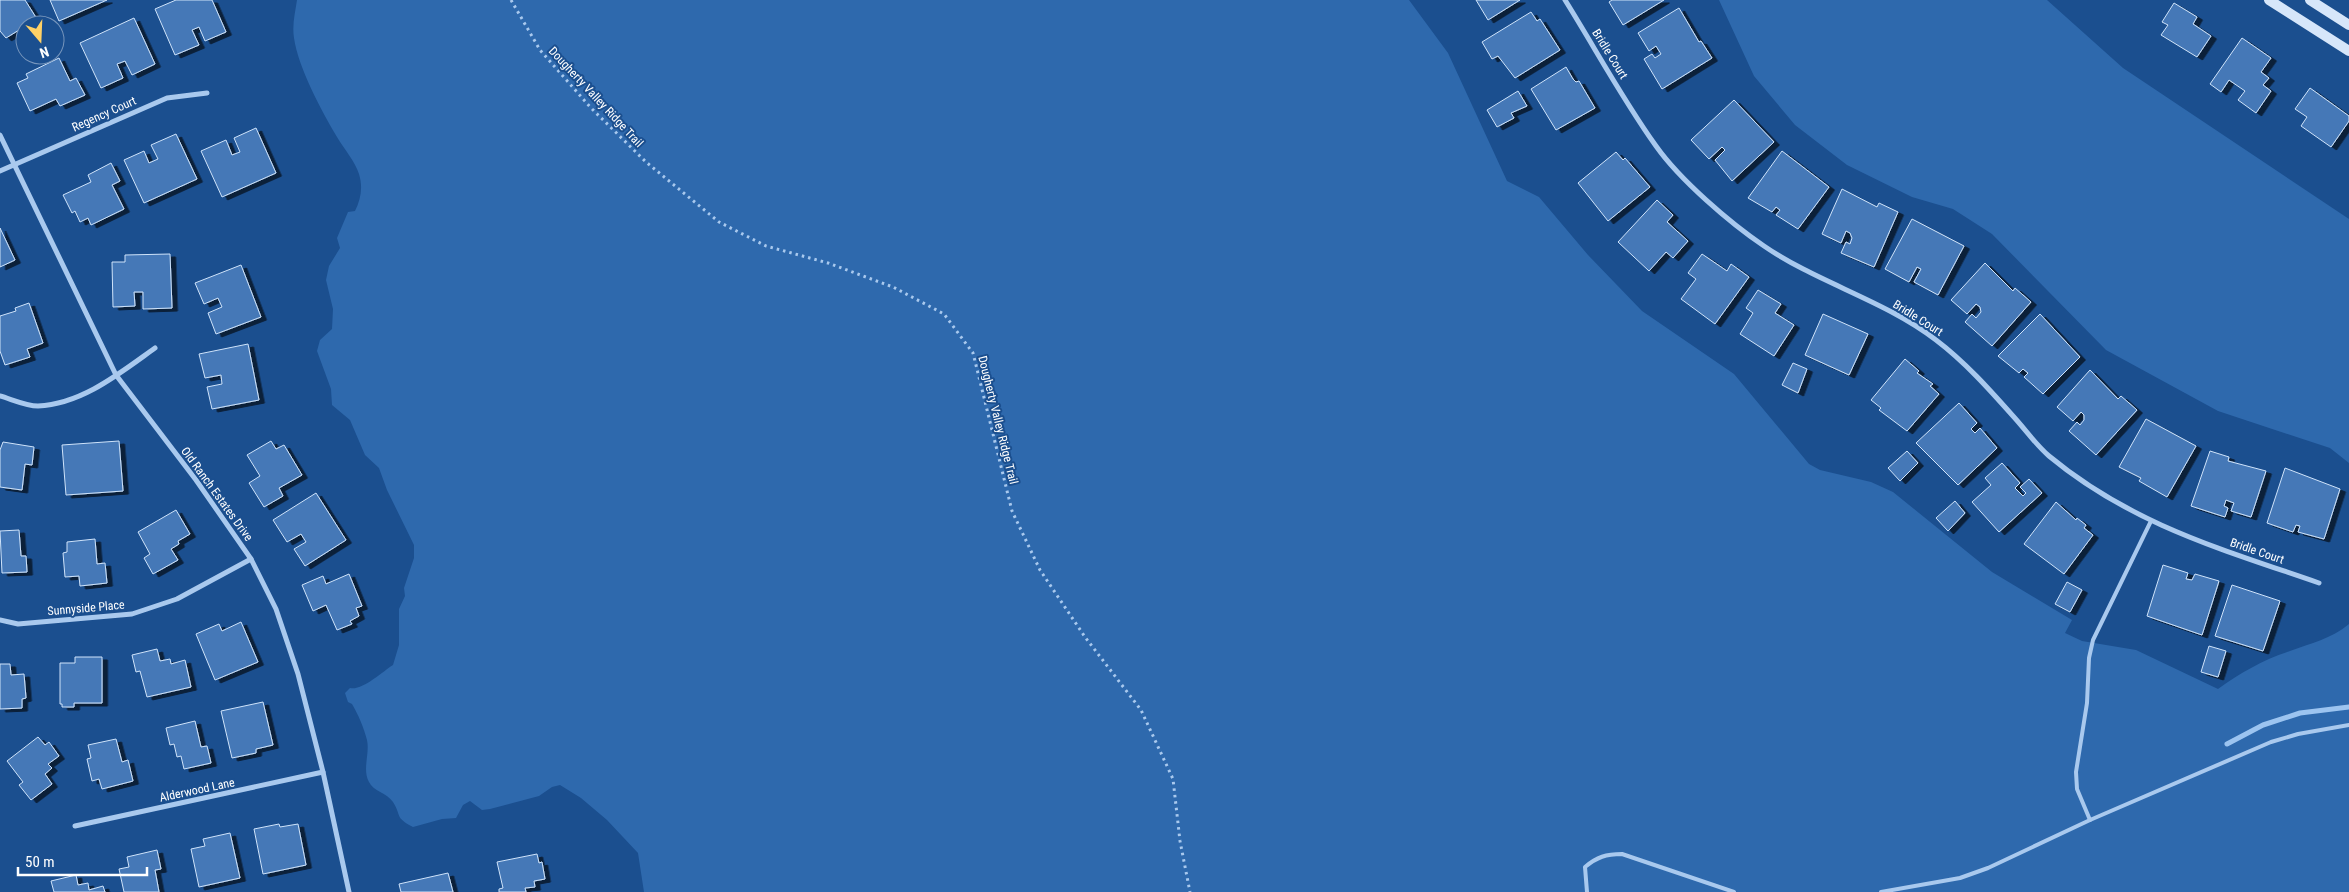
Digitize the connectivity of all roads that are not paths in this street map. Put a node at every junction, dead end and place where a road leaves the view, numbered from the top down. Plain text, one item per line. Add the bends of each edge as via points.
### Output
1 (1565, 0) edge
2 (2269, 0) edge
3 (2310, 0) edge
4 (2349, 25) edge
5 (2349, 51) edge
6 (207, 93) dead end
7 (0, 135) edge
8 (14, 165) junction
9 (0, 171) edge
10 (155, 348) dead end
11 (116, 375) junction
12 (0, 396) edge
13 (2151, 521) junction
14 (251, 559) junction
15 (2319, 583) dead end
16 (0, 620) edge
17 (2349, 725) edge
18 (323, 772) junction
19 (2090, 820) junction
20 (75, 826) dead end
21 (349, 892) edge
22 (1588, 892) edge
23 (1734, 892) edge
24 (1880, 892) edge

1 - 13 street, Bridle Court via 1657,148 1731,220 1764,246 1801,268 1898,315 1935,339 1985,384 2047,454 2113,502
2 - 5 main road
3 - 4 main road
6 - 8 street, Regency Court via 167,98
7 - 8 street, Old Ranch Estates Drive
8 - 9 street, Regency Court
8 - 11 street, Old Ranch Estates Drive
10 - 11 street
11 - 12 street via 72,400 36,406
11 - 14 street, Old Ranch Estates Drive
13 - 15 street, Bridle Court
13 - 19 lane via 2093,640 2089,658 2087,703 2076,772 2077,789
14 - 16 street, Sunnyside Place via 177,599 132,614 18,624
14 - 18 street, Old Ranch Estates Drive via 276,609 298,674
17 - 19 lane via 2271,742
18 - 20 street, Alderwood Lane
18 - 21 street, Old Ranch Estates Drive
19 - 24 lane via 2036,847 1960,878
22 - 23 lane via 1585,867 1595,858 1622,854

